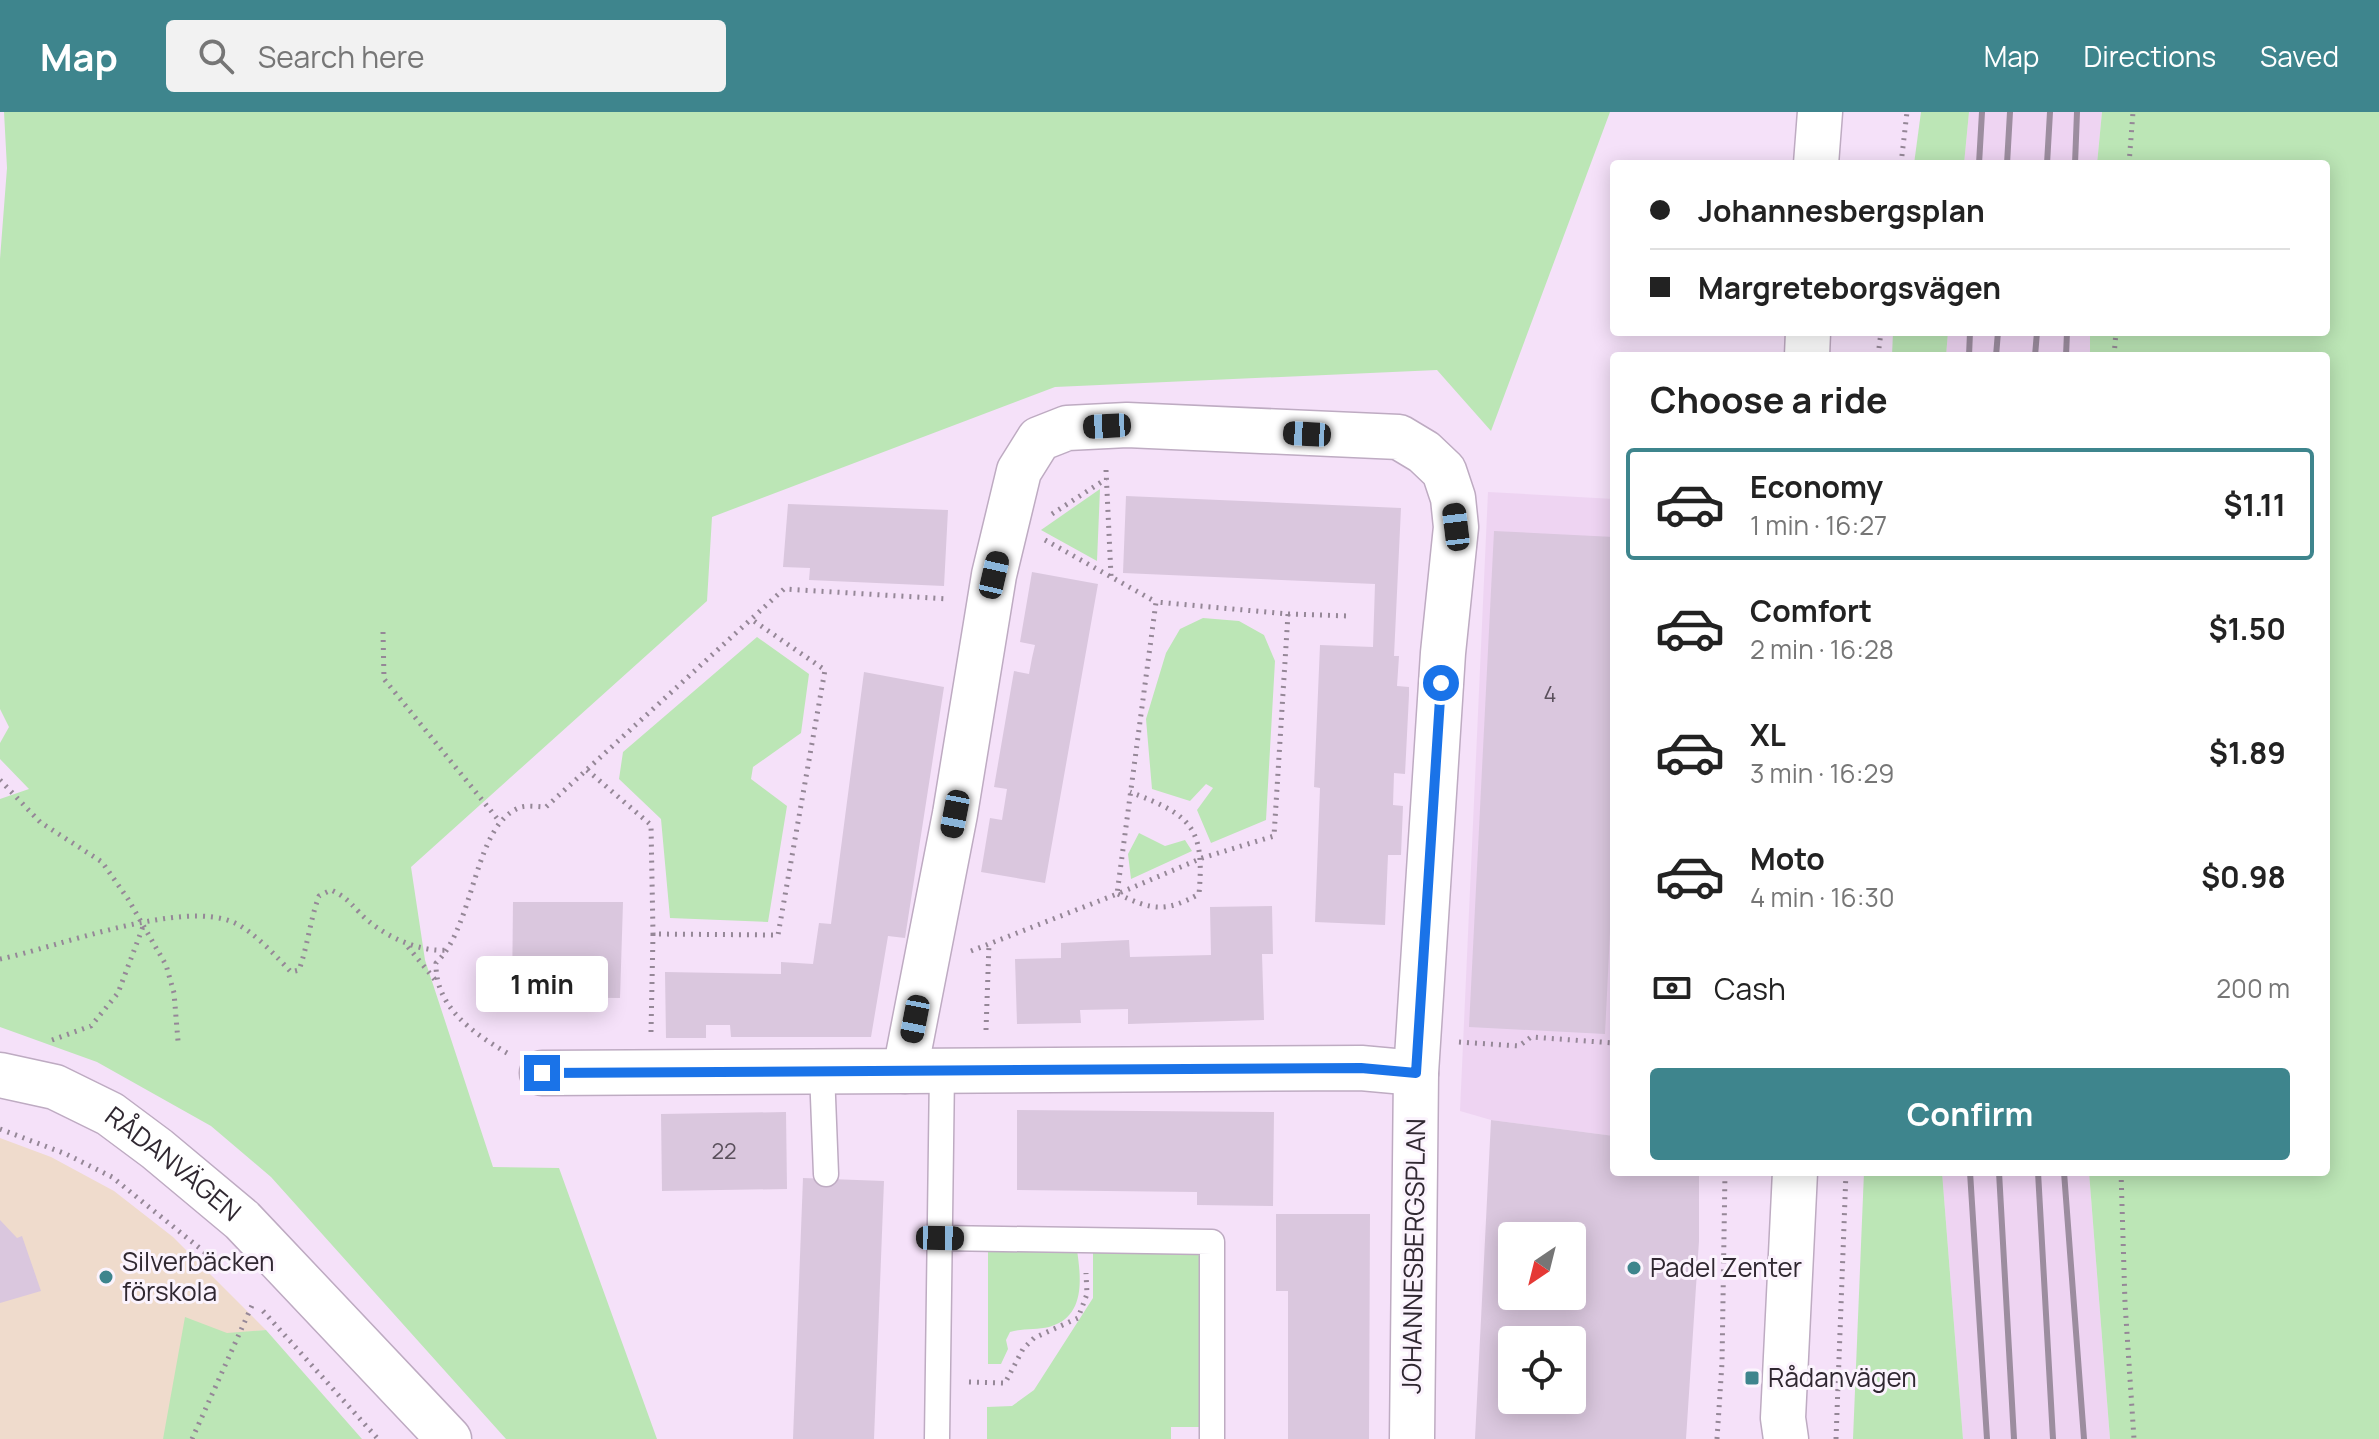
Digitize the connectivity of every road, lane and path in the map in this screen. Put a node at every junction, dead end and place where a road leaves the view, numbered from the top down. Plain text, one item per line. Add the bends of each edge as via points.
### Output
1 (1820, 112) edge
2 (1907, 112) edge
3 (2133, 112) edge
4 (1816, 160) edge
5 (1901, 160) edge
6 (2129, 160) edge
7 (1107, 426) junction
8 (1106, 479) junction
9 (1018, 524) junction
10 (1111, 577) junction
11 (989, 602) junction
12 (1156, 602) junction
13 (1288, 614) junction
14 (1349, 616) dead end
15 (751, 619) junction
16 (383, 632) dead end
17 (587, 770) junction
18 (0, 780) edge
19 (1130, 792) junction
20 (500, 822) junction
21 (1202, 858) junction
22 (1117, 894) junction
23 (145, 923) junction
24 (653, 934) junction
25 (989, 944) junction
26 (407, 946) junction
27 (450, 950) junction
28 (0, 959) edge
29 (925, 967) junction
30 (436, 981) junction
31 (178, 1041) dead end
32 (48, 1042) dead end
33 (1610, 1043) edge
34 (1417, 1056) junction
35 (944, 1071) junction
36 (822, 1072) junction
37 (542, 1073) joint
38 (650, 1073) junction
39 (0, 1075) edge
40 (0, 1129) edge
41 (826, 1174) dead end
42 (1725, 1176) edge
43 (1795, 1176) edge
44 (1846, 1176) edge
45 (2121, 1176) edge
46 (940, 1238) junction
47 (1084, 1240) junction
48 (225, 1269) dead end
49 (245, 1290) dead end
50 (254, 1301) junction
51 (938, 1382) junction
52 (1781, 1432) edge
53 (192, 1439) edge
54 (378, 1439) edge
55 (449, 1439) edge
56 (937, 1439) edge
57 (1212, 1439) edge
58 (1412, 1439) edge
59 (1717, 1439) edge
60 (1836, 1439) edge
61 (2134, 1439) edge

1 - 4 street
2 - 5 path
3 - 6 path
7 - 8 path
7 - 9 street via 1067,428 1039,439 1019,471
7 - 34 street, JOHANNESBERGSPLAN via 1399,437 1444,471 1456,527
8 - 9 path
8 - 10 path
9 - 10 path
9 - 11 street
10 - 12 path
11 - 15 path via 784,589
11 - 29 street
12 - 13 path
12 - 19 path
13 - 14 path
13 - 21 path via 1274,836
15 - 17 path
15 - 24 path via 825,670 778,935
16 - 20 path via 384,679
17 - 20 path via 546,807 522,807
17 - 24 path via 651,825
18 - 23 path via 40,822 102,862
19 - 21 path via 1165,805 1191,824
19 - 22 path
20 - 27 path via 483,850
21 - 22 path
21 - 22 path via 1199,894 1177,907 1148,908
22 - 25 path
23 - 26 path via 193,917 235,923 291,972 299,970 319,896 331,890 351,898 359,913
23 - 28 path via 110,927
23 - 31 path via 174,993
23 - 32 path via 118,993 91,1026
24 - 38 path
25 - 29 path
25 - 35 path
26 - 27 path
26 - 30 path
27 - 30 path via 436,963
29 - 35 street
30 - 37 path via 454,1014 475,1034
33 - 34 path via 1531,1037 1519,1046
34 - 35 street via 1361,1068
34 - 58 street, JOHANNESBERGSPLAN
35 - 36 street
35 - 46 lane
36 - 38 street
36 - 41 lane
37 - 38 street
39 - 55 street, RÅDANVÄGEN via 55,1087 110,1114 157,1149 242,1220
40 - 48 path via 112,1177
42 - 59 path
43 - 52 street
44 - 60 path
45 - 61 path
46 - 47 lane
46 - 51 lane
47 - 51 path via 1087,1294 1078,1318 1034,1338 1005,1383
47 - 57 lane via 1212,1242
49 - 50 path
50 - 53 path
50 - 54 path
51 - 56 lane

